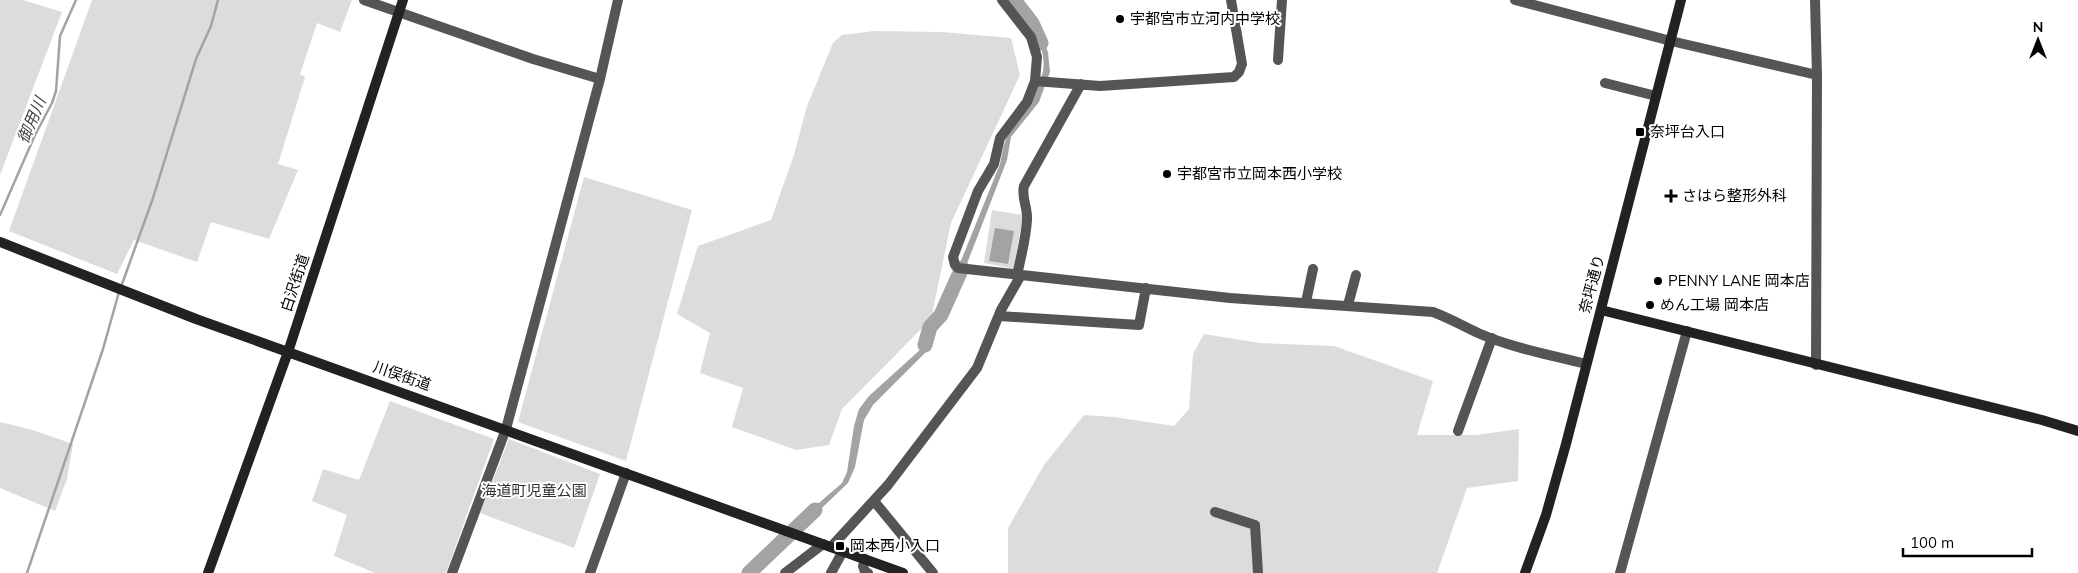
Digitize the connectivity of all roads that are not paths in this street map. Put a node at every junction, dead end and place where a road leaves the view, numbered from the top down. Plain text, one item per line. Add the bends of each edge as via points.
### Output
1 (364, 0) edge
2 (402, 0) edge
3 (618, 0) edge
4 (1002, 0) edge
5 (1230, 0) edge
6 (1282, 0) edge
7 (1515, 0) edge
8 (1681, 0) edge
9 (1815, 0) edge
10 (399, 11) junction
11 (1671, 41) junction
12 (1278, 60) dead end
13 (1817, 75) junction
14 (600, 79) junction
15 (1041, 81) junction
16 (1605, 83) dead end
17 (1081, 84) junction
18 (1656, 96) junction
19 (0, 242) edge
20 (1313, 269) dead end
21 (1019, 275) junction
22 (1356, 275) dead end
23 (1146, 288) junction
24 (1306, 302) junction
25 (1348, 305) junction
26 (1601, 310) junction
27 (999, 316) junction
28 (1686, 330) junction
29 (1492, 338) junction
30 (288, 352) junction
31 (1586, 364) junction
32 (1816, 364) junction
33 (506, 429) junction
34 (1458, 430) dead end
35 (2078, 431) edge
36 (626, 473) junction
37 (874, 501) junction
38 (1216, 512) dead end
39 (827, 545) junction
40 (843, 551) junction
41 (864, 559) junction
42 (208, 573) edge
43 (452, 573) edge
44 (590, 573) edge
45 (785, 573) edge
46 (831, 573) edge
47 (868, 573) edge
48 (903, 573) edge
49 (933, 573) edge
50 (1258, 573) edge
51 (1525, 573) edge
52 (1620, 573) edge

1 - 10 street
2 - 10 main road, 白沢街道
3 - 14 street
4 - 15 street via 1031,37
5 - 17 street via 1242,64 1234,77 1100,86
6 - 12 street
7 - 11 street
8 - 11 main road, 奈坪通り
9 - 13 street
10 - 14 street
10 - 30 main road, 白沢街道
11 - 13 street
11 - 18 main road, 奈坪通り
13 - 32 street
14 - 33 street
15 - 17 street
15 - 21 street via 1000,138 994,164 978,191 953,257 955,265 961,269
16 - 18 street
17 - 21 street via 1024,186 1022,198 1027,206 1027,220
18 - 26 main road, 奈坪通り
19 - 30 main road, 川俣街道
20 - 24 street
21 - 23 street
21 - 27 street
22 - 25 street
23 - 24 street via 1230,298
23 - 27 street via 1139,325
24 - 25 street
25 - 29 street via 1433,312
26 - 28 main road
26 - 31 main road, 奈坪通り
27 - 37 street via 977,368
28 - 32 main road
28 - 52 street
29 - 31 street
29 - 34 street
30 - 33 main road, 川俣街道
30 - 42 main road, 白沢街道
31 - 51 main road, 奈坪通り via 1546,515
32 - 35 main road
33 - 36 main road, 川俣街道
33 - 43 street
36 - 39 main road, 川俣街道
36 - 44 street
37 - 39 street
37 - 49 street
38 - 50 street via 1255,525
39 - 40 main road, 川俣街道
39 - 45 street
40 - 41 main road, 川俣街道
40 - 46 street
41 - 47 street via 863,566
41 - 48 main road, 川俣街道

